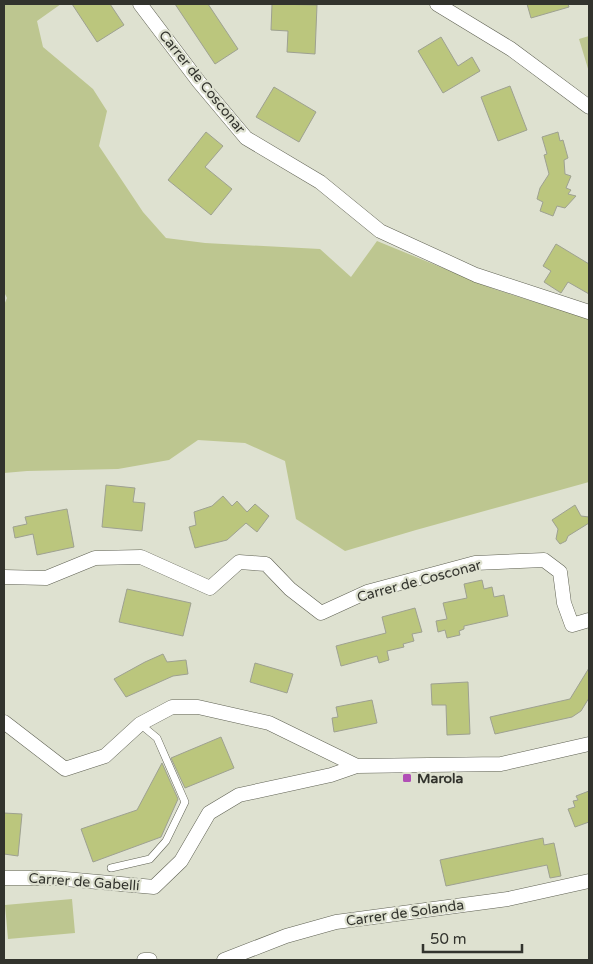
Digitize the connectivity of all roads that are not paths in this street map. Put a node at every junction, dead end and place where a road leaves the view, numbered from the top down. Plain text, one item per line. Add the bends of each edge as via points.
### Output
1 (140, 4) edge
2 (437, 4) edge
3 (589, 107) edge
4 (589, 312) edge
5 (4, 577) edge
6 (589, 620) edge
7 (4, 722) edge
8 (140, 724) junction
9 (589, 744) edge
10 (358, 766) junction
11 (111, 868) dead end
12 (4, 878) edge
13 (589, 881) edge
14 (144, 960) edge
15 (150, 960) edge
16 (224, 960) edge

1 - 4 street, Carrer de Cosconar via 246,138 320,182 380,231 476,275
2 - 3 street via 511,49
5 - 6 street, Carrer de Cosconar via 46,578 95,558 141,557 210,588 239,562 266,564 290,589 321,613 368,592 475,564 544,560 560,572 564,603 572,625
7 - 8 street via 65,769 106,756
8 - 10 street via 172,707 198,706 269,723
8 - 11 lane via 157,738 185,802 166,841 150,859
9 - 10 street via 501,764
10 - 12 street, Carrer de Gabellí via 238,795 209,813 181,861 154,887 54,878
13 - 16 street, Carrer de Solanda via 508,899 336,922 286,936
14 - 15 street

